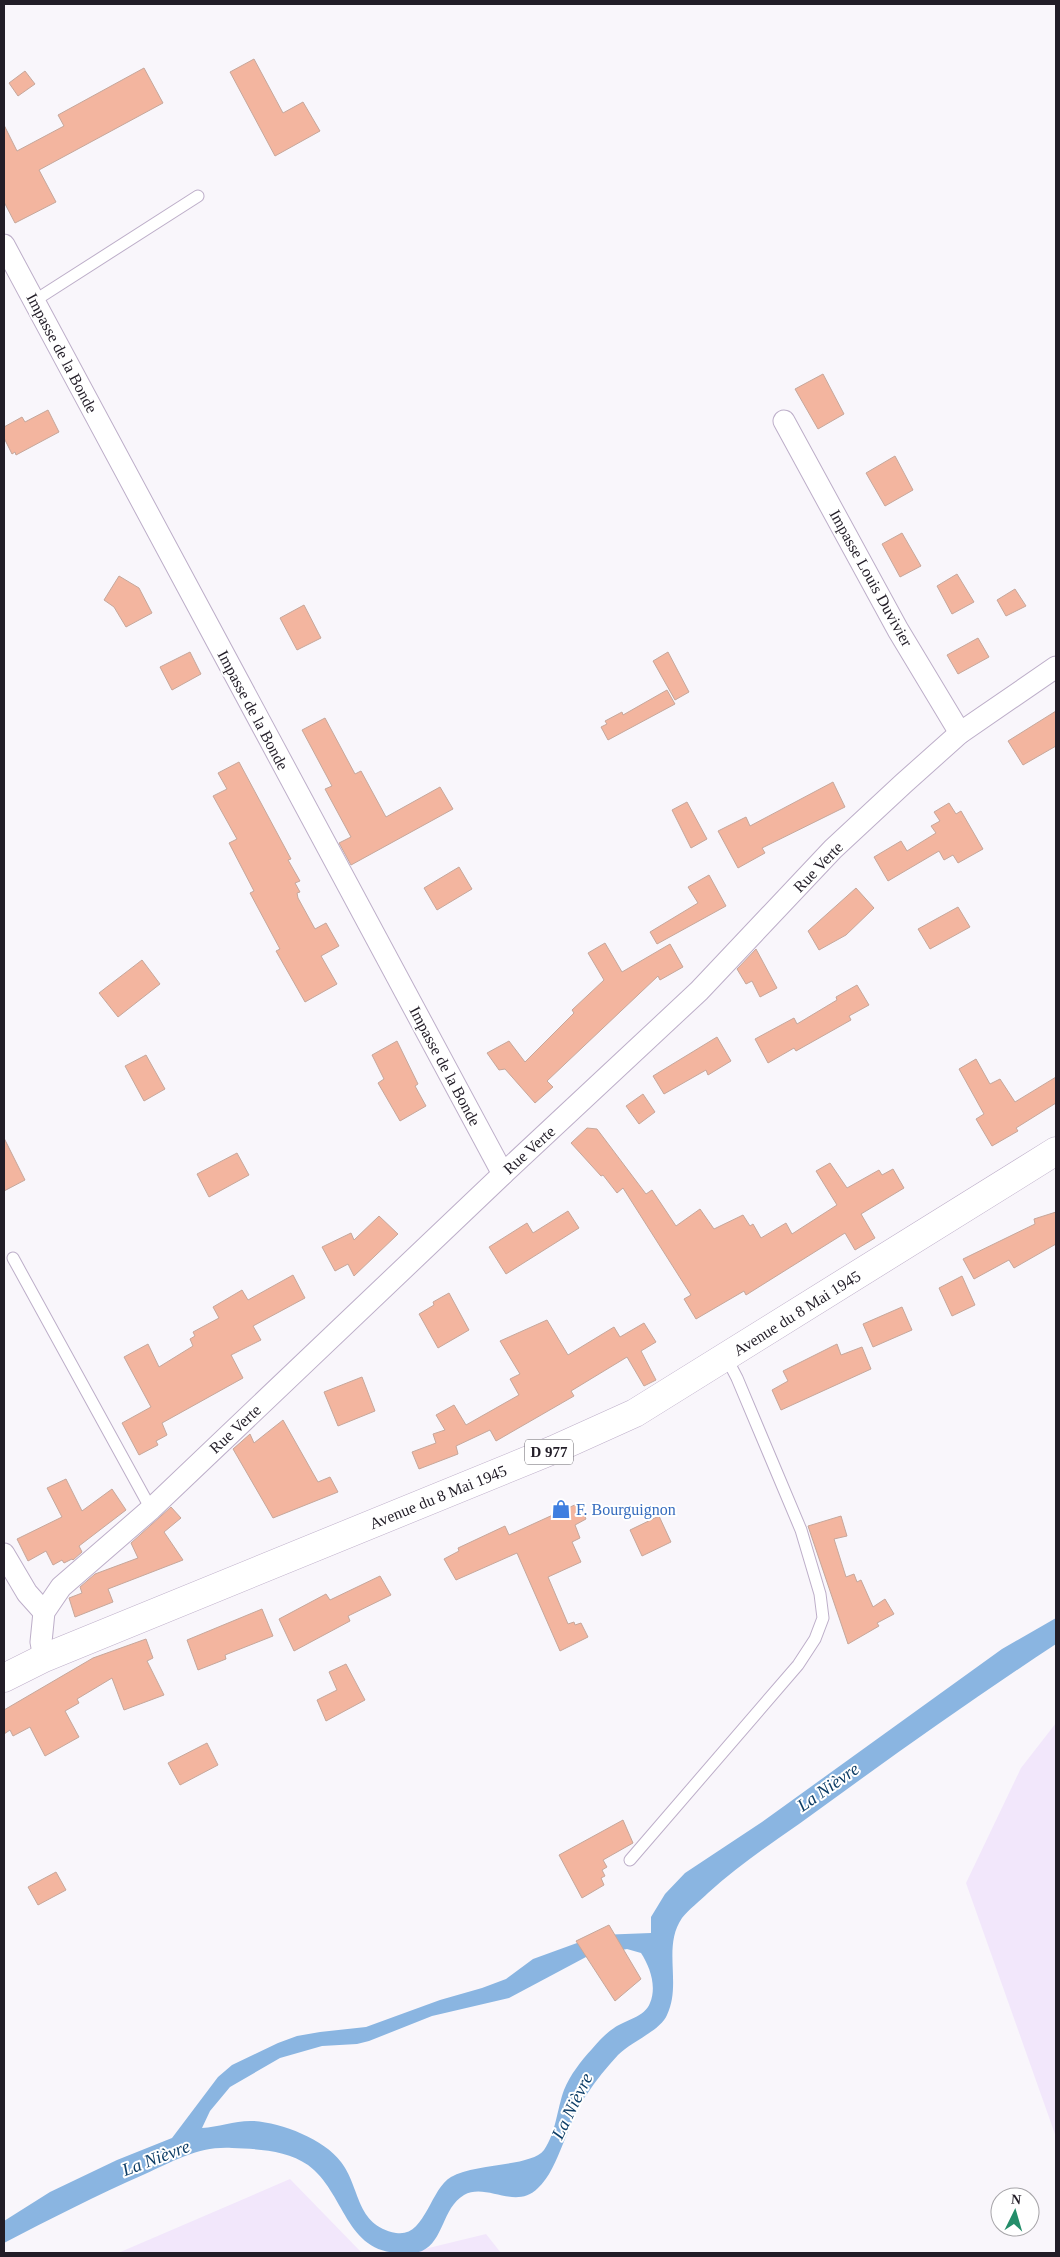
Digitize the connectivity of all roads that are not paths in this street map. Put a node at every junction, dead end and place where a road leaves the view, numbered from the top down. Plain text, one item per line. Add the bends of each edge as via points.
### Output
1 (198, 196) dead end
2 (4, 245) edge
3 (34, 301) junction
4 (784, 421) dead end
5 (1056, 667) edge
6 (960, 733) junction
7 (1056, 1150) edge
8 (503, 1174) junction
9 (13, 1258) dead end
10 (726, 1357) junction
11 (152, 1509) junction
12 (4, 1554) edge
13 (44, 1612) junction
14 (44, 1658) junction
15 (4, 1678) edge
16 (630, 1860) dead end

1 - 3 lane
2 - 3 street, Impasse de la Bonde
3 - 8 street, Impasse de la Bonde
4 - 6 street, Impasse Louis Duvivier via 898,630
5 - 6 street, Rue Verte
6 - 8 street, Rue Verte via 833,849 692,998
7 - 10 main road, Avenue du 8 Mai 1945 / D 977
8 - 11 street, Rue Verte
9 - 11 lane
10 - 14 main road, Avenue du 8 Mai 1945 / D 977 via 635,1413 553,1450
10 - 16 lane via 800,1530 820,1594 823,1618 816,1639 798,1665
11 - 13 street, Rue Verte via 61,1588
12 - 13 street via 27,1593
13 - 14 street, Rue Verte via 41,1642
14 - 15 main road, Avenue du 8 Mai 1945 / D 977

